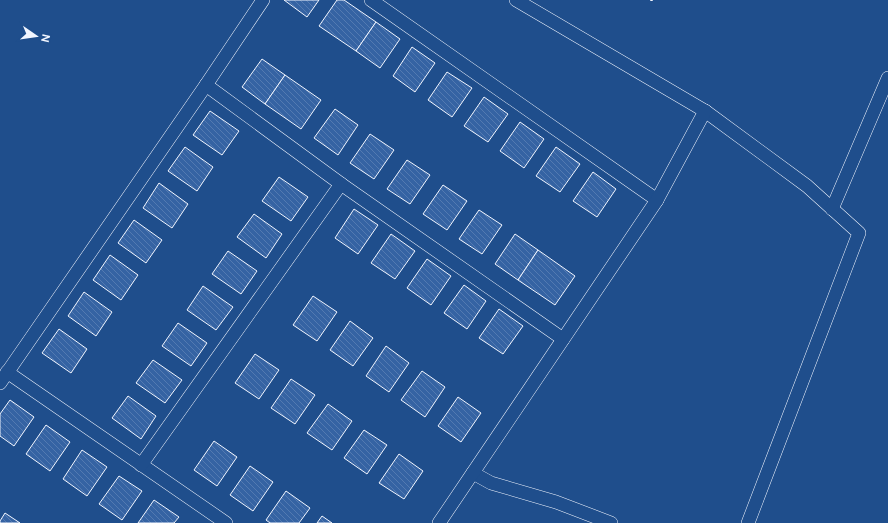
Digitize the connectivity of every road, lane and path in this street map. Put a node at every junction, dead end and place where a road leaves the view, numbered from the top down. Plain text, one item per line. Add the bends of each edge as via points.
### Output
1 (263, 0) edge
2 (371, 0) edge
3 (516, 0) edge
4 (888, 78) edge
5 (206, 85) junction
6 (705, 111) junction
7 (341, 184) junction
8 (657, 200) junction
9 (832, 209) junction
10 (563, 338) junction
11 (7, 372) junction
12 (0, 384) edge
13 (141, 465) junction
14 (473, 473) junction
15 (226, 523) edge
16 (440, 523) edge
17 (611, 523) edge
18 (749, 523) edge

1 - 5 street
2 - 8 street
3 - 6 street
4 - 9 street
5 - 7 street
5 - 11 street
6 - 8 street
6 - 9 street via 807,186
7 - 10 street
7 - 13 street
8 - 10 street
9 - 18 street via 859,233
10 - 14 street
11 - 12 street
11 - 13 street
13 - 15 street
14 - 16 street
14 - 17 street via 491,483 556,502

